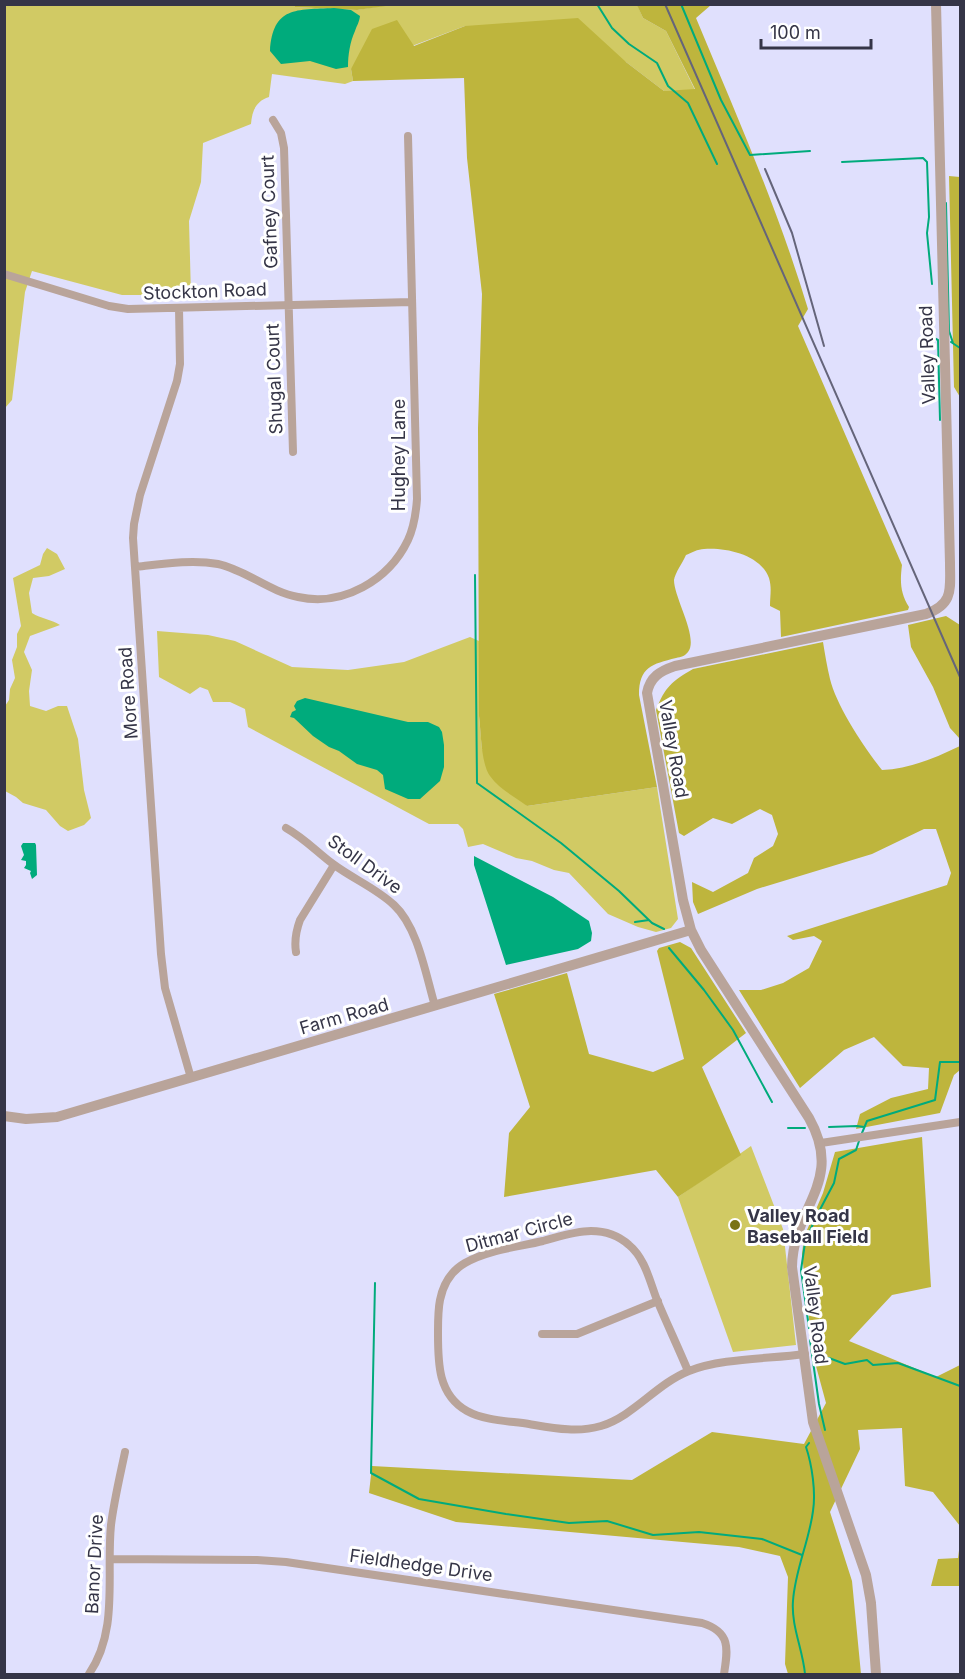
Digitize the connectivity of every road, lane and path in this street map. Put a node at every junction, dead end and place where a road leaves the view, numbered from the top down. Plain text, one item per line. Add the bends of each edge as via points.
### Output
1 (936, 4) edge
2 (273, 120) dead end
3 (408, 136) dead end
4 (4, 274) edge
5 (411, 302) junction
6 (289, 305) junction
7 (178, 308) junction
8 (292, 452) dead end
9 (135, 567) junction
10 (286, 828) dead end
11 (334, 865) junction
12 (691, 930) junction
13 (296, 952) dead end
14 (435, 1006) junction
15 (191, 1078) junction
16 (4, 1116) edge
17 (960, 1122) edge
18 (821, 1143) junction
19 (658, 1301) junction
20 (542, 1334) dead end
21 (805, 1354) junction
22 (688, 1371) junction
23 (125, 1452) dead end
24 (110, 1560) junction
25 (89, 1674) edge
26 (724, 1674) edge
27 (876, 1674) edge

1 - 12 street, Valley Road via 948,599 926,614 675,666 653,678 648,687 648,704
2 - 6 street, Gafney Court via 284,148
3 - 5 street, Hughey Lane
4 - 7 street, Stockton Road via 109,306
5 - 6 street, Stockton Road
5 - 9 street, Hughey Lane via 416,509 408,540 389,568 362,588 344,595 309,599 287,594 221,565
6 - 7 street, Stockton Road
6 - 8 street, Shugal Court
7 - 9 street, More Road via 180,364 136,514
9 - 15 street, More Road via 161,954 165,988
10 - 11 street, Stoll Drive
11 - 13 street via 300,920
11 - 14 street, Stoll Drive via 376,890 401,913 413,934
12 - 14 street, Farm Road
12 - 18 street, Valley Road
14 - 15 street, Farm Road
15 - 16 street, Farm Road via 57,1117
17 - 18 street
18 - 21 street, Valley Road via 819,1180 792,1255
19 - 20 street via 577,1334
19 - 22 street, Ditmar Circle
19 - 22 street, Ditmar Circle via 637,1253 604,1232 573,1233 478,1257 457,1269 441,1295 440,1377 447,1392 467,1411 494,1419 572,1430 615,1420
21 - 22 street, Ditmar Circle via 712,1364
21 - 27 street, Valley Road via 813,1422 868,1587
23 - 24 street, Banor Drive via 111,1527
24 - 25 street, Banor Drive via 107,1630
24 - 26 street, Fieldhedge Drive via 286,1562 682,1619 709,1625 722,1634 727,1653

